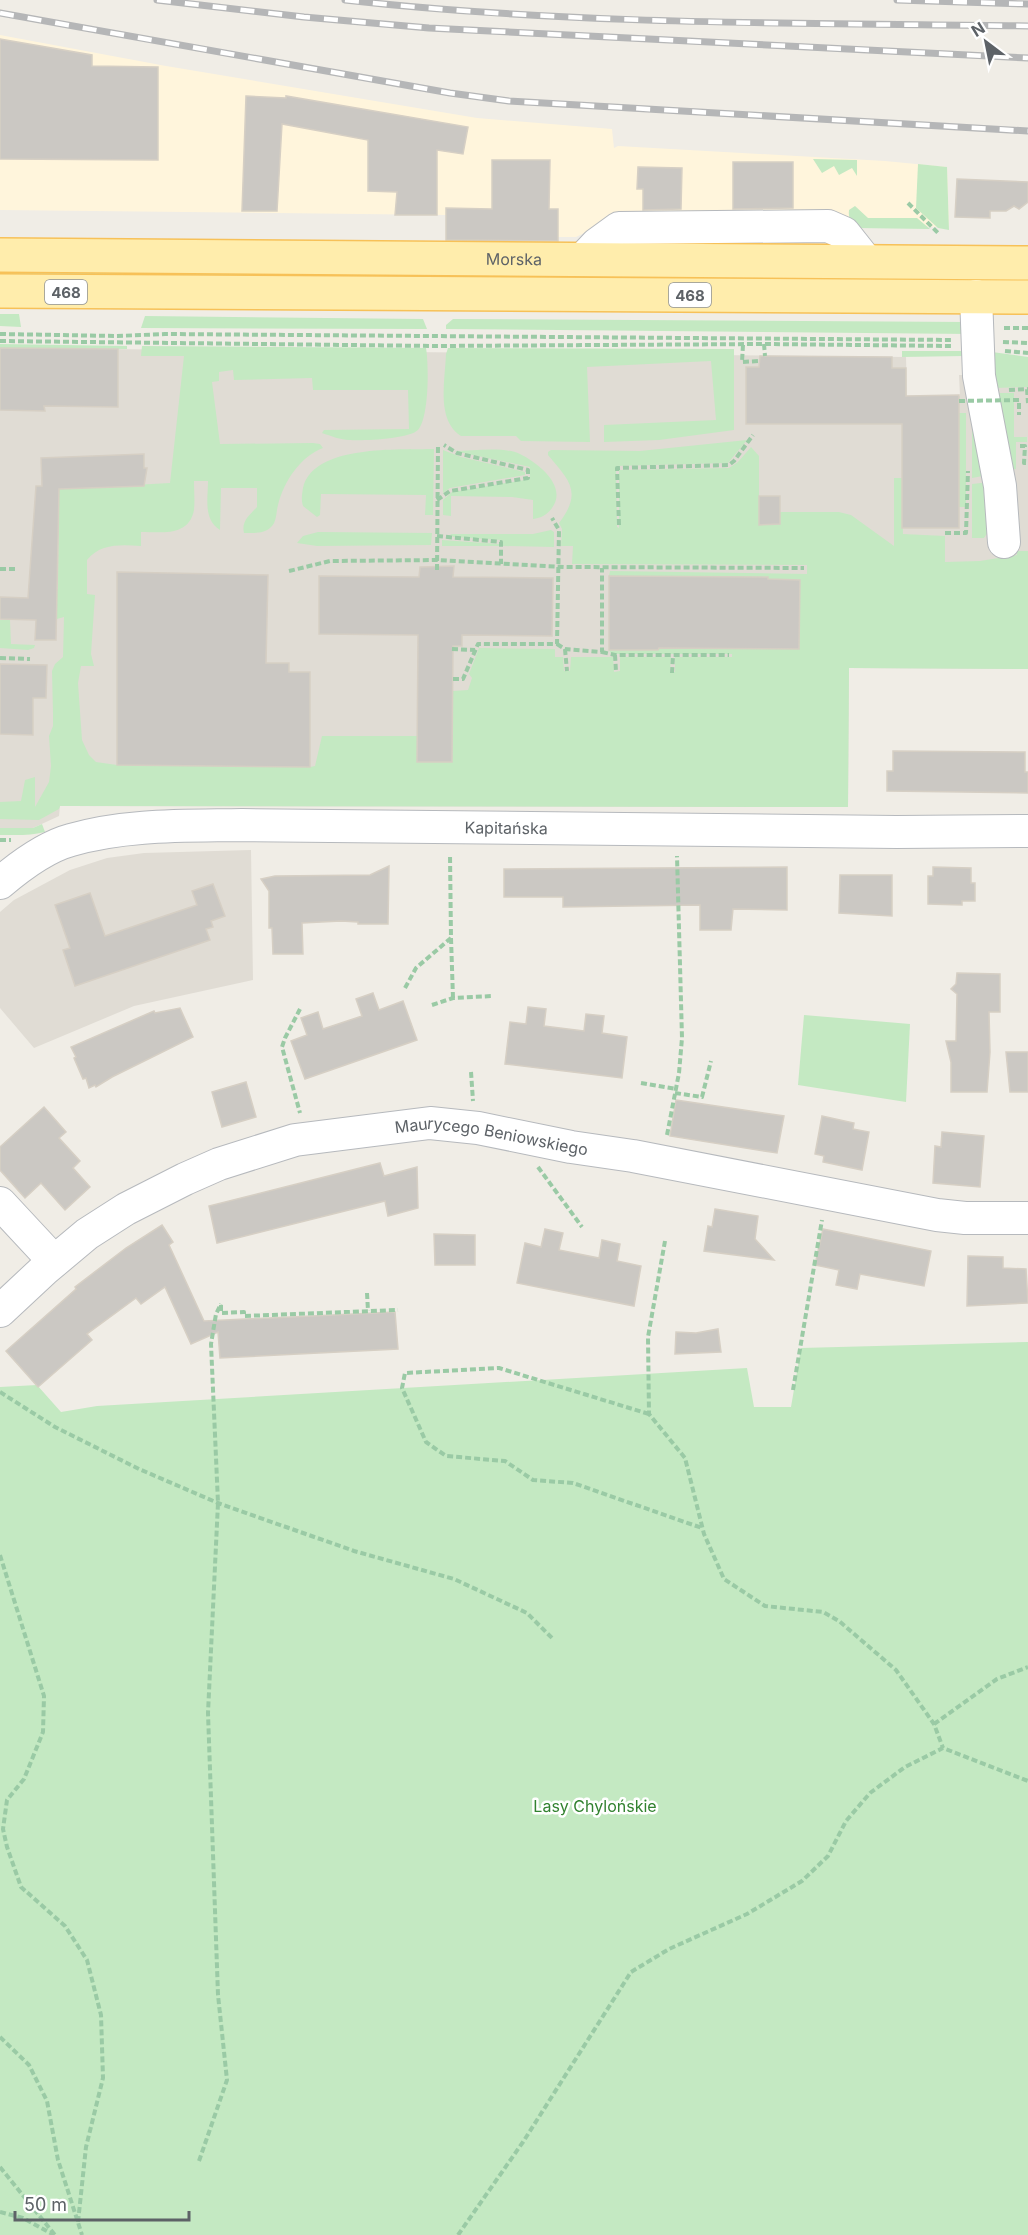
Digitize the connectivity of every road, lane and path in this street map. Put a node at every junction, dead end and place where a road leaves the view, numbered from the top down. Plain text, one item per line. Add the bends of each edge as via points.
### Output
1 (908, 202) dead end
2 (938, 233) dead end
3 (0, 255) edge
4 (1028, 263) edge
5 (0, 291) edge
6 (976, 297) junction
7 (1028, 297) edge
8 (1028, 328) edge
9 (0, 334) edge
10 (983, 338) junction
11 (0, 341) edge
12 (1028, 343) edge
13 (764, 344) junction
14 (743, 345) junction
15 (1028, 353) edge
16 (765, 356) dead end
17 (760, 361) dead end
18 (1027, 392) edge
19 (959, 401) dead end
20 (1028, 403) edge
21 (1019, 415) dead end
22 (753, 435) dead end
23 (438, 444) dead end
24 (444, 445) dead end
25 (437, 500) junction
26 (552, 518) dead end
27 (618, 525) dead end
28 (437, 536) junction
29 (1004, 542) dead end
30 (437, 560) junction
31 (501, 564) junction
32 (557, 567) junction
33 (0, 568) edge
34 (602, 568) junction
35 (804, 568) dead end
36 (18, 569) dead end
37 (437, 570) dead end
38 (289, 572) dead end
39 (557, 644) junction
40 (452, 648) dead end
41 (565, 649) junction
42 (476, 650) junction
43 (602, 652) junction
44 (615, 655) junction
45 (673, 655) junction
46 (729, 655) dead end
47 (0, 658) edge
48 (30, 659) dead end
49 (567, 671) dead end
50 (616, 672) dead end
51 (672, 673) dead end
52 (453, 679) dead end
53 (1028, 831) edge
54 (449, 843) dead end
55 (676, 855) dead end
56 (0, 883) edge
57 (451, 938) junction
58 (405, 988) dead end
59 (493, 996) dead end
60 (453, 998) junction
61 (432, 1005) dead end
62 (300, 1010) dead end
63 (711, 1061) dead end
64 (471, 1072) dead end
65 (641, 1083) dead end
66 (676, 1091) junction
67 (474, 1107) dead end
68 (301, 1118) dead end
69 (666, 1142) dead end
70 (532, 1160) dead end
71 (0, 1203) edge
72 (822, 1218) dead end
73 (1028, 1218) edge
74 (582, 1227) dead end
75 (665, 1241) dead end
76 (54, 1262) junction
77 (368, 1293) dead end
78 (399, 1310) dead end
79 (0, 1311) edge
80 (368, 1311) junction
81 (793, 1390) dead end
82 (0, 1392) edge
83 (649, 1414) junction
84 (218, 1503) junction
85 (703, 1528) junction
86 (0, 1559) edge
87 (552, 1638) dead end
88 (1028, 1667) edge
89 (934, 1724) junction
90 (943, 1748) junction
91 (1028, 1781) edge
92 (0, 2037) edge
93 (199, 2161) dead end
94 (0, 2167) edge
95 (0, 2212) edge
96 (78, 2222) junction
97 (55, 2235) edge
98 (82, 2235) edge
99 (458, 2235) edge

1 - 2 path
3 - 4 main road, Morska / 468
5 - 6 main road, 468
6 - 7 main road, 468
6 - 10 street
8 - 10 path
9 - 10 path
10 - 12 path
10 - 13 path
10 - 15 path
10 - 29 street via 979,376 1000,486
11 - 14 path
13 - 14 path
13 - 16 path
14 - 17 path via 742,362
18 - 20 path
19 - 21 path, bridge via 1019,400
22 - 27 path via 729,465 616,468
23 - 25 path
24 - 25 path via 457,453 528,470 528,478 450,491
25 - 28 path
26 - 32 path via 559,530
28 - 30 path
28 - 31 path via 501,542
30 - 31 path
30 - 37 path
30 - 38 path via 330,561
31 - 32 path
32 - 34 path
32 - 39 path
33 - 36 path
34 - 35 path
34 - 43 path
39 - 41 path
39 - 42 path via 478,644
40 - 42 path
41 - 43 path
41 - 49 path
42 - 52 path via 463,679
43 - 44 path
44 - 45 path
44 - 50 path
45 - 46 path
45 - 51 path
47 - 48 path
53 - 56 street, Kapitańska via 242,825 124,829 70,840 43,852
54 - 57 path
55 - 66 path via 682,1038
57 - 58 path via 416,968
57 - 60 path
59 - 60 path
60 - 61 path
62 - 68 path via 282,1047
63 - 66 path via 702,1097
64 - 67 path
65 - 66 path
66 - 69 path
70 - 74 path
71 - 76 street
72 - 81 path
73 - 76 street, Maurycego Beniowskiego via 937,1215 633,1156 430,1123 295,1140 219,1164 126,1209
75 - 83 path via 648,1337
76 - 79 street, Maurycego Beniowskiego
77 - 80 path
78 - 80 path
80 - 84 path via 244,1316 244,1312 221,1313 221,1304 211,1344
82 - 84 path via 55,1427
83 - 85 path via 685,1458
83 - 85 path via 499,1368 405,1373 402,1388 426,1442 446,1456 505,1461 534,1480 573,1483
84 - 87 path via 354,1551 454,1579 527,1613
84 - 93 path via 208,1713 218,1995 227,2080
85 - 89 path via 724,1579 765,1606 823,1612 839,1621 896,1670
86 - 96 path via 44,1696 43,1732 24,1779 7,1800 3,1829 21,1887 65,1926 87,1960 101,2014 103,2078 86,2147
88 - 89 path via 997,1679
89 - 90 path
90 - 91 path
90 - 99 path via 905,1767 870,1793 846,1821 828,1856 802,1881 747,1914 669,1949 631,1972 523,2142
92 - 96 path via 29,2066 47,2101 58,2160
94 - 97 path
95 - 97 path via 23,2218
96 - 98 path

